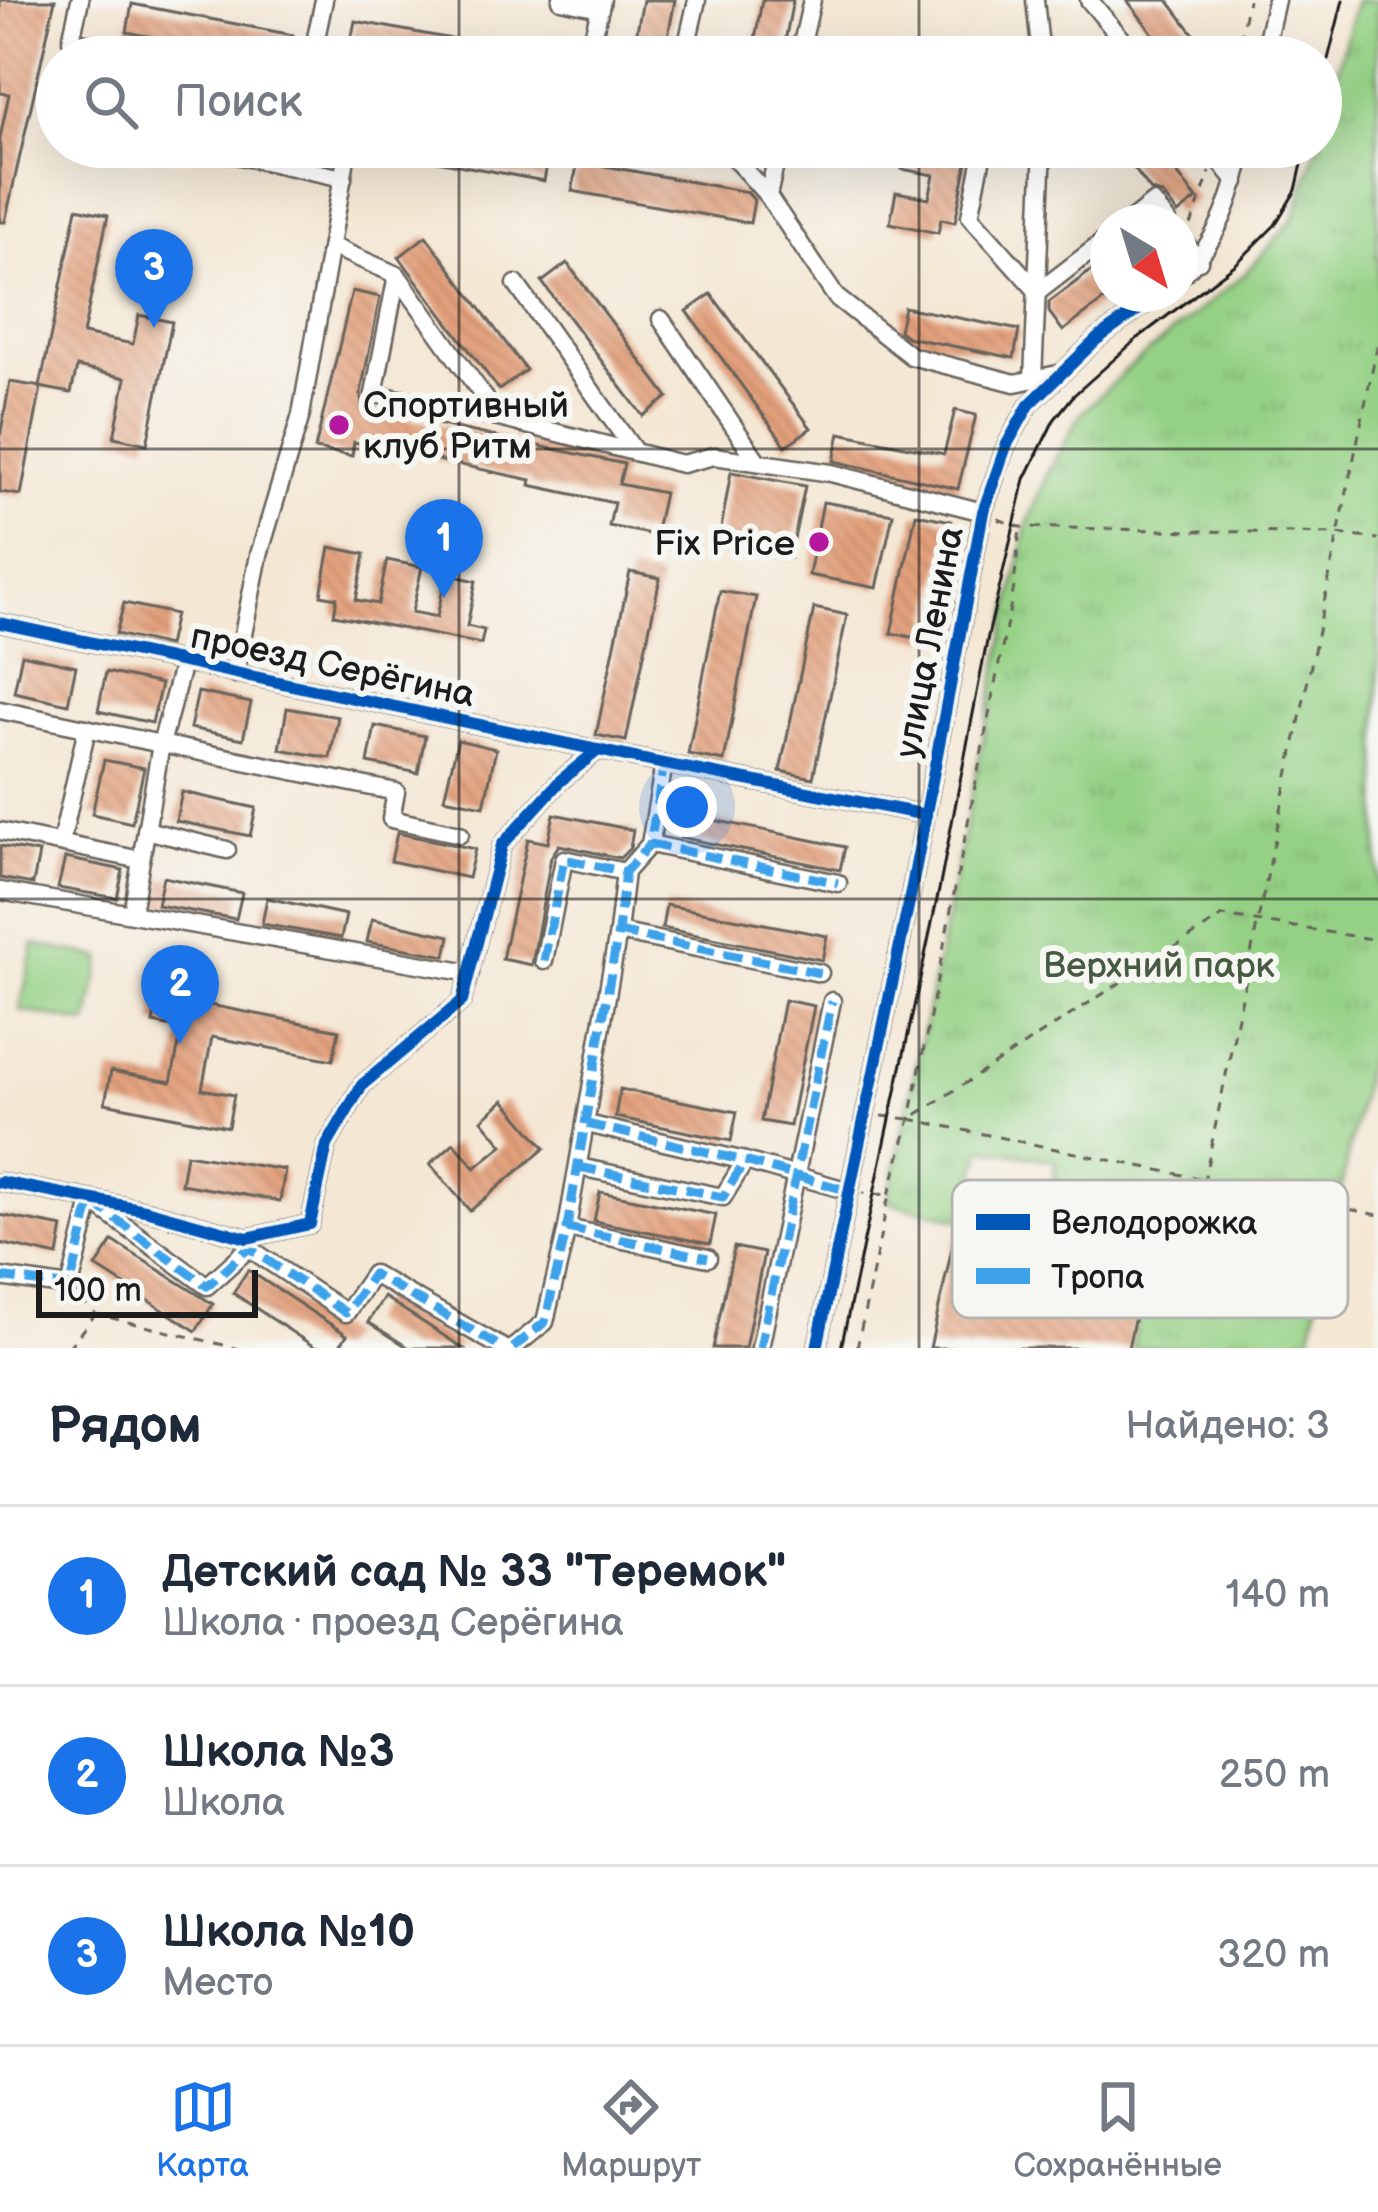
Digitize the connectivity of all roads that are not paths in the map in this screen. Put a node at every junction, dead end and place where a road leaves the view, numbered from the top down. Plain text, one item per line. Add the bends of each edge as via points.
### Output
1 (80, 0) edge
2 (323, 0) edge
3 (561, 0) edge
4 (697, 0) edge
5 (812, 0) edge
6 (1035, 0) edge
7 (1089, 0) edge
8 (1276, 0) edge
9 (601, 4) edge
10 (72, 36) edge
11 (315, 36) edge
12 (593, 36) edge
13 (689, 36) edge
14 (804, 36) edge
15 (1039, 36) edge
16 (1119, 36) edge
17 (1267, 36) edge
18 (296, 168) edge
19 (345, 168) edge
20 (743, 168) edge
21 (774, 168) edge
22 (980, 168) edge
23 (1042, 168) edge
24 (1225, 168) edge
25 (1239, 168) edge
26 (343, 178) junction
27 (1236, 182) junction
28 (768, 196) junction
29 (331, 246) junction
30 (1090, 252) edge
31 (1199, 261) edge
32 (398, 275) junction
33 (516, 284) dead end
34 (1038, 292) junction
35 (1135, 312) edge
36 (661, 319) dead end
37 (1059, 374) junction
38 (1034, 379) junction
39 (500, 418) junction
40 (635, 452) junction
41 (758, 462) junction
42 (983, 512) junction
43 (0, 622) edge
44 (183, 663) junction
45 (235, 674) junction
46 (0, 710) edge
47 (87, 728) junction
48 (161, 744) junction
49 (598, 750) junction
50 (659, 763) junction
51 (926, 815) junction
52 (146, 830) junction
53 (0, 831) edge
54 (460, 834) dead end
55 (61, 843) junction
56 (650, 844) junction
57 (227, 850) dead end
58 (141, 860) junction
59 (625, 872) junction
60 (838, 883) dead end
61 (0, 891) edge
62 (132, 913) junction
63 (619, 932) junction
64 (544, 961) dead end
65 (470, 973) junction
66 (820, 973) dead end
67 (832, 1001) dead end
68 (587, 1124) junction
69 (745, 1161) junction
70 (579, 1167) junction
71 (798, 1177) junction
72 (0, 1182) edge
73 (849, 1191) junction
74 (91, 1201) junction
75 (567, 1228) junction
76 (708, 1258) dead end
77 (0, 1277) edge
78 (503, 1348) edge
79 (513, 1348) edge
80 (760, 1348) edge
81 (818, 1348) edge

1 - 10 street
2 - 11 street
3 - 9 street
4 - 13 street
5 - 14 street
6 - 15 street
7 - 16 street
8 - 17 street
9 - 12 street
18 - 26 street
19 - 26 street
20 - 28 street
21 - 28 street
22 - 34 street via 970,216
23 - 34 street
24 - 27 street
25 - 27 street
26 - 29 street
27 - 31 street
28 - 38 street via 836,297 911,356 1015,382
29 - 32 street
29 - 45 street via 301,415 259,555
30 - 34 street
32 - 39 street
32 - 39 street via 374,394
33 - 40 street
34 - 38 street
35 - 37 street, улица Ленина
36 - 41 street
37 - 38 street
37 - 42 street, улица Ленина via 1006,446
39 - 40 street
40 - 41 street via 682,464 714,457
41 - 42 street
42 - 51 street, улица Ленина
43 - 44 street, проезд Серёгина
44 - 45 street, проезд Серёгина
44 - 48 street
45 - 49 street, проезд Серёгина
46 - 47 street
47 - 48 street
47 - 55 street
48 - 52 street
48 - 54 street via 396,792 391,819
49 - 50 street, проезд Серёгина
49 - 65 street via 502,845
50 - 51 street, проезд Серёгина
50 - 56 street
51 - 73 street, улица Ленина
52 - 57 street
52 - 58 street
53 - 55 street
55 - 58 street
56 - 59 street
56 - 60 street
58 - 62 street
59 - 63 street
59 - 64 street via 564,859
61 - 62 street
62 - 65 street
63 - 66 street
63 - 68 street
65 - 74 street via 462,1001 362,1085 328,1145 310,1224 247,1238
67 - 71 street
68 - 69 street
68 - 70 street
69 - 70 street via 723,1197
69 - 71 street
70 - 75 street
71 - 73 street
71 - 80 street
72 - 74 street
73 - 81 street, улица Ленина
74 - 77 street via 70,1287
74 - 78 street via 207,1286 249,1249 346,1313 373,1274
75 - 76 street
75 - 79 street via 545,1322

